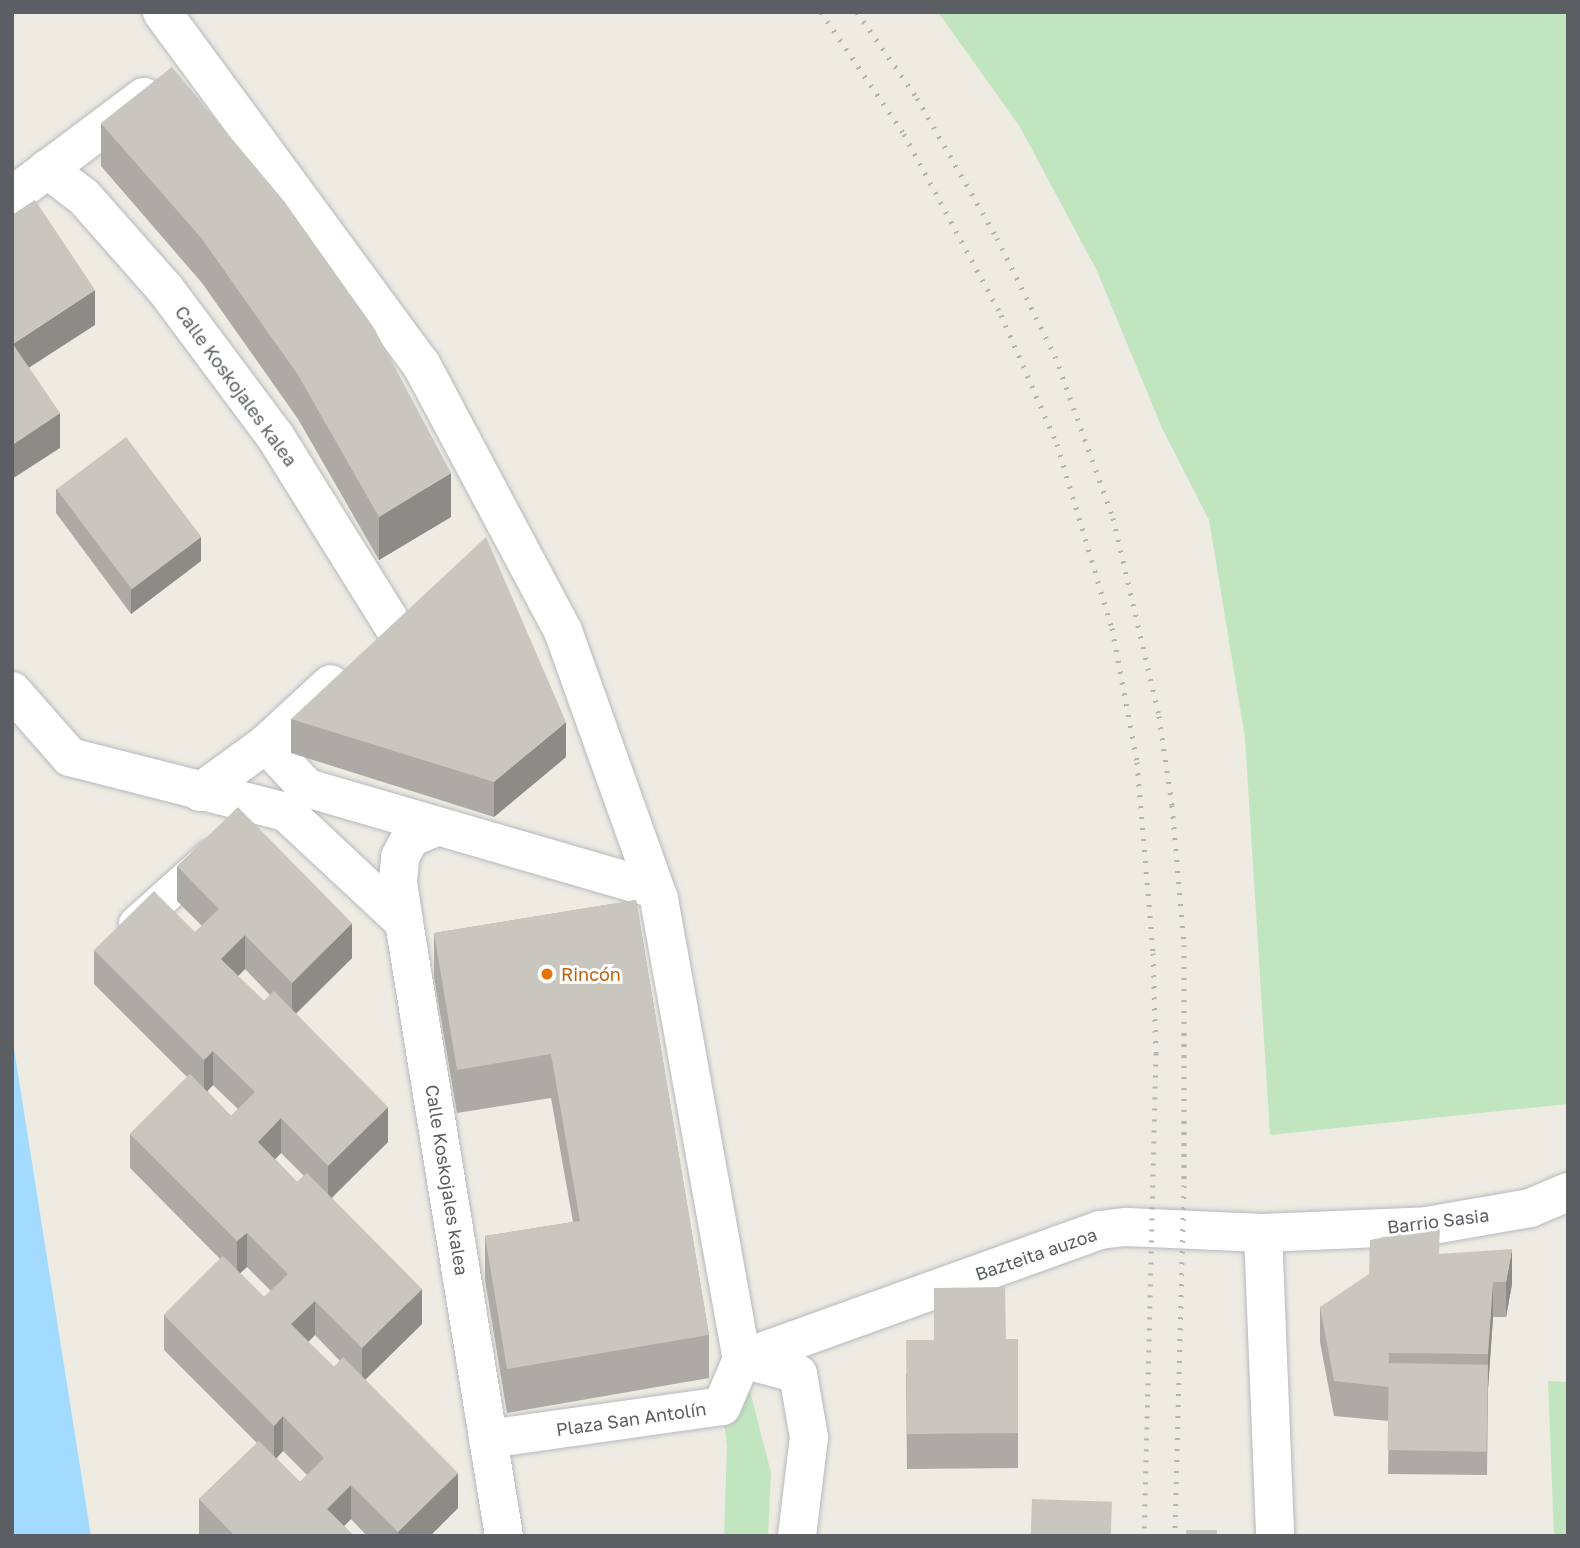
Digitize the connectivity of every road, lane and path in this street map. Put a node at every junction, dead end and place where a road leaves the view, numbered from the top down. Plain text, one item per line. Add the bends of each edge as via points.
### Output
1 (162, 12) edge
2 (196, 58) junction
3 (47, 169) junction
4 (12, 196) edge
5 (505, 525) junction
6 (475, 553) edge
7 (424, 599) edge
8 (394, 626) junction
9 (12, 691) edge
10 (266, 744) junction
11 (218, 796) junction
12 (438, 826) junction
13 (655, 889) junction
14 (404, 922) junction
15 (135, 923) edge
16 (1568, 1192) edge
17 (1263, 1233) junction
18 (742, 1359) junction
19 (488, 1439) junction
20 (504, 1536) edge
21 (797, 1536) edge
22 (1275, 1536) edge

1 - 2 street
2 - 3 street
2 - 5 street via 421,364
3 - 4 street
3 - 8 street, Calle Koskojales kalea via 84,197 166,290 275,436
5 - 6 street
5 - 13 street via 562,631
7 - 8 street
8 - 10 street
9 - 11 street via 70,757
10 - 11 street
10 - 12 street via 307,788
11 - 14 street via 286,812
11 - 15 lane via 212,853
12 - 13 street
12 - 14 street, Calle Koskojales kalea via 410,838 400,857 398,882
13 - 18 street
14 - 19 street, Calle Koskojales kalea
16 - 17 street, Barrio Sasia via 1530,1208 1427,1226
17 - 18 street, Bazteita auzoa via 1100,1230
17 - 22 street
18 - 19 street, Plaza San Antolín via 722,1406
18 - 21 street via 798,1374 809,1437
19 - 20 street, Calle Koskojales kalea

